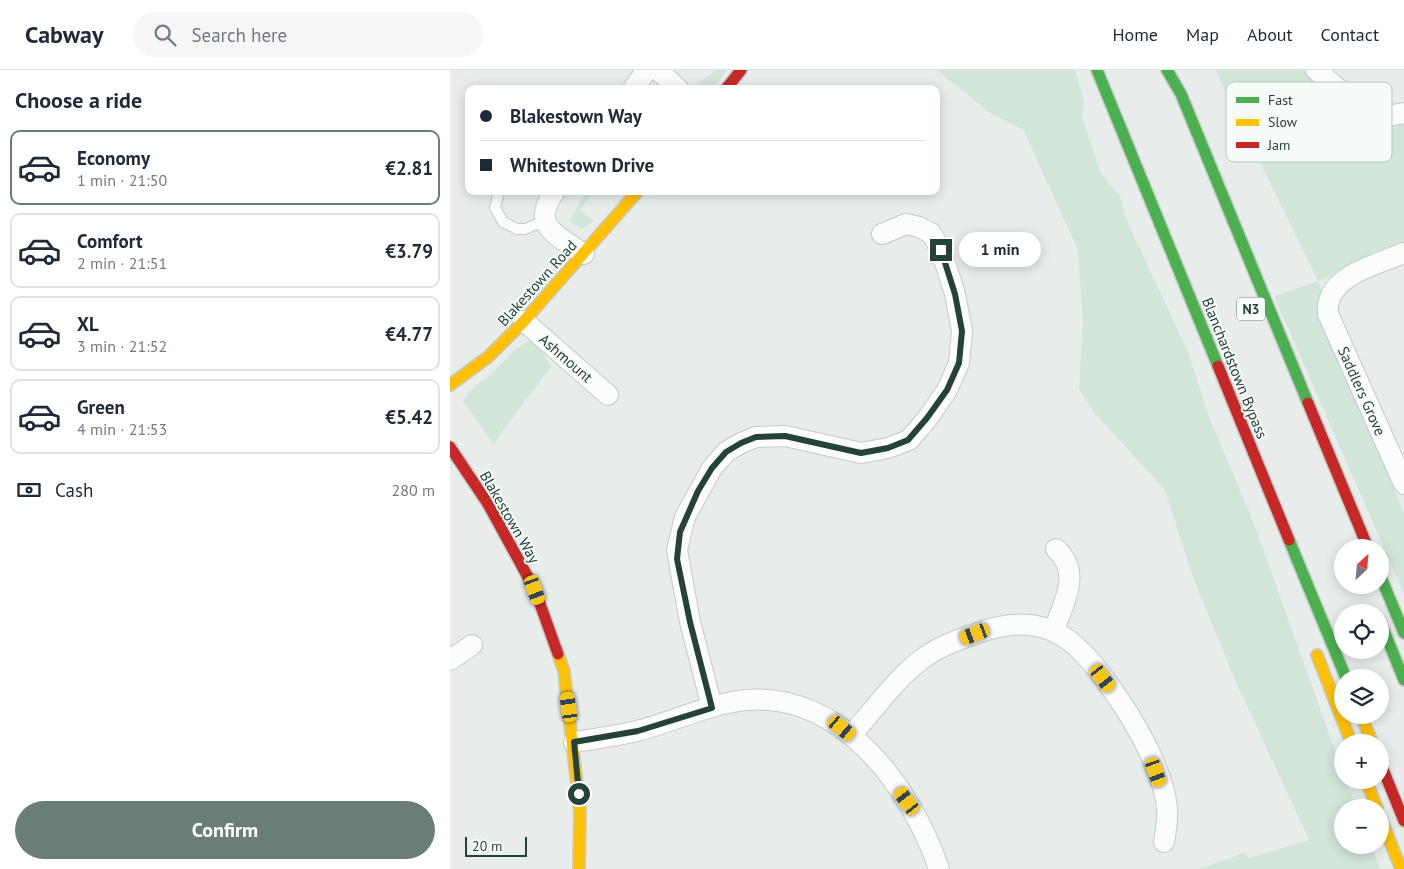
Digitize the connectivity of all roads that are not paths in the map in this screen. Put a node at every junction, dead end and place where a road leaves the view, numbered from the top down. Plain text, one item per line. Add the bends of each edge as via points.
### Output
1 (647, 70) edge
2 (658, 70) edge
3 (741, 70) edge
4 (1097, 70) edge
5 (1167, 70) edge
6 (1316, 70) edge
7 (1330, 82) edge
8 (636, 85) edge
9 (674, 85) edge
10 (729, 85) edge
11 (498, 195) dead end
12 (552, 195) edge
13 (635, 195) edge
14 (544, 221) junction
15 (882, 234) dead end
16 (1404, 253) edge
17 (584, 254) junction
18 (524, 321) junction
19 (450, 385) edge
20 (608, 395) dead end
21 (1237, 412) junction
22 (450, 447) edge
23 (1404, 484) edge
24 (1258, 495) dead end
25 (1364, 539) edge
26 (1056, 549) dead end
27 (1388, 594) edge
28 (1054, 630) junction
29 (1404, 632) edge
30 (1312, 642) dead end
31 (1389, 643) edge
32 (472, 645) dead end
33 (450, 660) edge
34 (1342, 669) edge
35 (1404, 680) edge
36 (712, 708) junction
37 (1348, 734) edge
38 (851, 735) junction
39 (574, 742) junction
40 (1389, 784) edge
41 (1404, 821) edge
42 (1389, 840) edge
43 (1164, 842) dead end
44 (579, 869) edge
45 (939, 869) edge
46 (1400, 869) edge

1 - 8 street
2 - 9 street
3 - 10 main road
4 - 21 main road, Blanchardstown Bypass
5 - 25 main road via 1181,94
6 - 7 street
11 - 14 lane via 496,208 503,222 516,229
12 - 14 street via 546,203
13 - 17 main road, Blakestown Road
14 - 17 street via 548,229
15 - 36 street via 906,224 919,227 930,233 941,250 955,294 962,331 959,363 947,390 908,440 861,453 785,436 756,437 726,452 712,468 685,518 677,550 690,622
16 - 23 street, Saddlers Grove via 1342,280 1329,297 1328,314
17 - 18 main road, Blakestown Road
18 - 19 main road, Blakestown Road via 488,357
18 - 20 street, Ashmount
21 - 24 main road
21 - 34 main road, Blanchardstown Bypass
22 - 39 main road, Blakestown Way via 488,504 535,590 564,671
26 - 28 street via 1067,561 1070,576
27 - 29 main road
28 - 38 street via 1025,624 1002,627 943,646 914,666
28 - 43 street via 1085,655 1144,739 1167,807
30 - 37 main road
31 - 35 main road
32 - 33 street
36 - 38 street via 745,700 787,702 817,711
36 - 39 street via 638,731
38 - 45 street via 907,801 922,827
39 - 44 main road, Blakestown Way via 580,811
40 - 41 main road
42 - 46 main road

